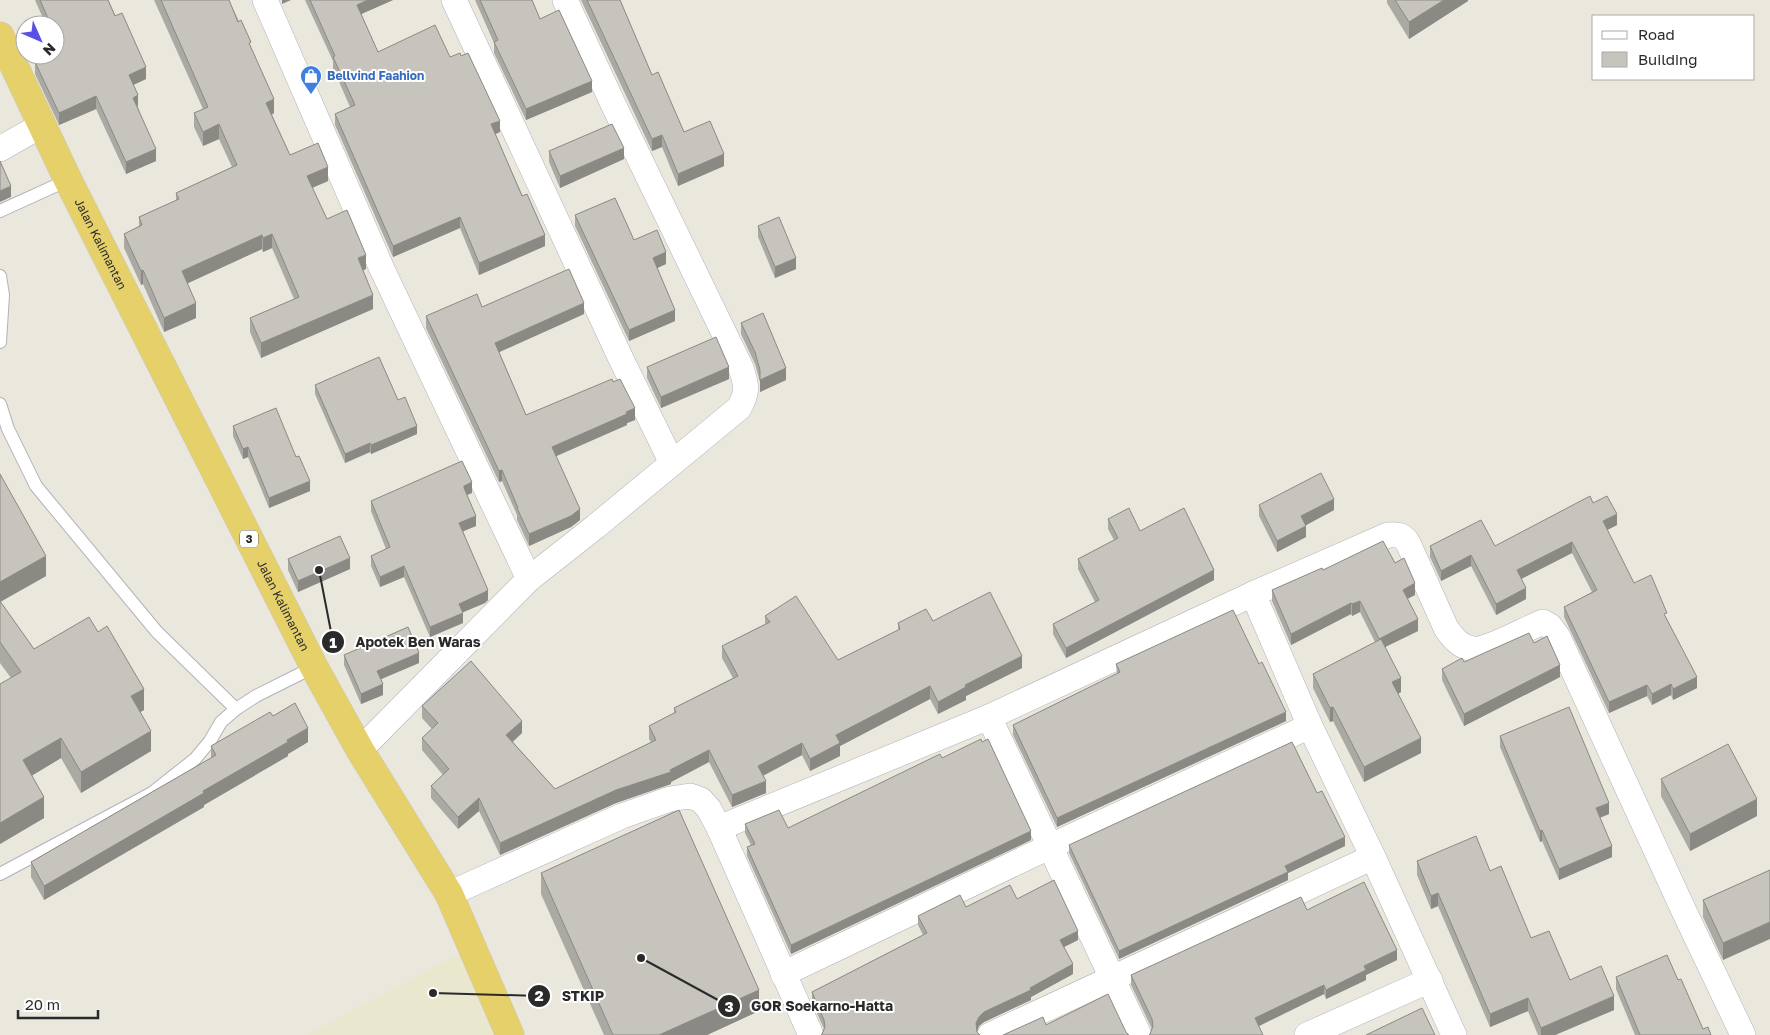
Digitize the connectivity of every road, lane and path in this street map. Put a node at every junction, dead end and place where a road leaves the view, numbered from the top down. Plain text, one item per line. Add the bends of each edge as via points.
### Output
1 (265, 0) edge
2 (454, 0) edge
3 (565, 0) edge
4 (0, 37) edge
5 (42, 125) junction
6 (0, 150) edge
7 (68, 180) junction
8 (0, 211) edge
9 (0, 276) edge
10 (0, 342) edge
11 (0, 404) edge
12 (672, 463) junction
13 (529, 579) junction
14 (1253, 594) junction
15 (314, 667) junction
16 (236, 709) junction
17 (989, 718) junction
18 (1310, 726) junction
19 (360, 750) junction
20 (719, 828) junction
21 (1051, 846) junction
22 (1373, 857) junction
23 (0, 874) edge
24 (449, 894) junction
25 (783, 974) junction
26 (1113, 977) junction
27 (1430, 980) junction
28 (510, 1035) edge
29 (811, 1035) edge
30 (990, 1035) edge
31 (1139, 1035) edge
32 (1307, 1035) edge
33 (1454, 1035) edge
34 (1743, 1035) edge

1 - 13 street via 382,269
2 - 12 street
3 - 12 street via 745,380 746,395 739,408
4 - 5 highway, Jalan Kalimantan / 3
5 - 6 street
5 - 7 highway, Jalan Kalimantan / 3
7 - 8 lane
7 - 15 highway, Jalan Kalimantan / 3
9 - 10 lane via 3,295
11 - 16 lane via 8,429 36,486 157,632
12 - 13 street
13 - 19 street
14 - 17 street
14 - 18 street
14 - 34 street via 1388,535 1397,534 1408,543 1446,628 1455,640 1475,650 1543,622 1550,626 1558,637
15 - 16 lane
15 - 19 highway, Jalan Kalimantan / 3
16 - 23 lane via 221,722 195,759 152,793
17 - 20 street
17 - 21 street
18 - 21 street
18 - 22 street
19 - 24 highway, Jalan Kalimantan / 3
20 - 24 street via 701,800 690,796 670,799 622,816
20 - 25 street
21 - 25 street
21 - 26 street
22 - 26 street
22 - 27 street
24 - 28 highway, Jalan Kalimantan / 3
25 - 29 street
26 - 30 street
26 - 31 street
27 - 32 street
27 - 33 street

